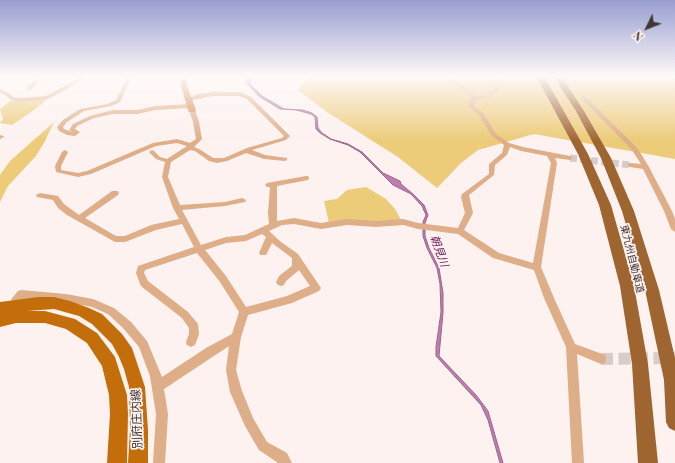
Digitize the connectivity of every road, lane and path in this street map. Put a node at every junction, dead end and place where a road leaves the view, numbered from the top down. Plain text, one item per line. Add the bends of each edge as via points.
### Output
1 (12, 98) edge
2 (42, 98) edge
3 (120, 98) edge
4 (188, 98) edge
5 (197, 98) edge
6 (247, 98) edge
7 (482, 98) edge
8 (552, 98) edge
9 (571, 98) edge
10 (586, 98) edge
11 (477, 99) joint
12 (190, 105) junction
13 (507, 144) junction
14 (191, 147) junction
15 (249, 150) junction
16 (65, 152) dead end
17 (152, 152) dead end
18 (550, 155) junction
19 (570, 158) tunnel mouth
20 (285, 159) dead end
21 (168, 162) junction
22 (630, 165) tunnel mouth
23 (646, 166) junction
24 (306, 178) dead end
25 (115, 193) dead end
26 (40, 195) dead end
27 (242, 200) dead end
28 (177, 208) junction
29 (80, 218) junction
30 (183, 220) junction
31 (273, 224) junction
32 (675, 229) edge
33 (263, 230) junction
34 (460, 231) junction
35 (270, 237) junction
36 (199, 250) junction
37 (263, 253) dead end
38 (295, 256) junction
39 (537, 267) junction
40 (281, 282) dead end
41 (37, 295) dead end
42 (0, 308) edge
43 (244, 312) junction
44 (0, 320) edge
45 (236, 337) junction
46 (191, 342) dead end
47 (571, 347) junction
48 (601, 359) tunnel mouth
49 (157, 387) junction
50 (675, 422) edge
51 (117, 463) edge
52 (138, 463) edge
53 (159, 463) edge
54 (286, 463) edge
55 (578, 463) edge
56 (648, 463) edge

1 - 2 street via 21,100
3 - 12 street via 110,105 82,110 60,127 72,135 77,132 72,130 75,124 92,117 113,112 137,112
4 - 12 street
5 - 12 street
6 - 15 street via 264,111 287,136
7 - 11 street
8 - 56 highway, 東九州自動車道 via 584,154 605,205 627,286 640,364
9 - 50 highway, 東九州自動車道 via 606,158 628,211 652,290 672,380
10 - 23 street via 636,149
11 - 13 street via 471,106 481,114 494,135
12 - 14 street via 198,139
13 - 18 street
13 - 34 street via 505,154 492,164 492,174 466,194 469,212
14 - 15 street via 217,161
14 - 16 street via 177,141 155,144 89,173 78,175 58,171
14 - 21 street
15 - 20 street via 264,157
17 - 21 street
18 - 19 street
18 - 39 street via 554,163
21 - 28 street via 165,177
22 - 23 street
23 - 32 street
24 - 31 street via 271,184
25 - 29 street
26 - 29 street via 55,198 61,206
27 - 28 street
28 - 30 street
29 - 30 street via 115,239 125,239 154,227
30 - 36 street
31 - 33 street
31 - 34 street via 287,221 321,226 347,222 403,222
33 - 35 street
33 - 36 street via 246,238 226,240
34 - 39 street via 496,256
35 - 37 street
35 - 38 street
36 - 43 street via 223,278
36 - 46 street via 141,268 140,273 145,284 190,321 194,327
38 - 40 street via 297,267
38 - 43 street via 316,288 289,300
39 - 47 street
41 - 49 street via 93,303 111,311 143,344 156,376
42 - 52 main road, 別府庄内線 via 38,302 70,307 97,319 117,339 126,353 136,387
43 - 45 street
44 - 51 main road, 別府庄内線 via 45,317 70,324 92,338 109,363 118,395
45 - 49 street
45 - 54 street via 231,370 236,392 263,446
47 - 48 street
47 - 55 street
49 - 53 street via 162,414

